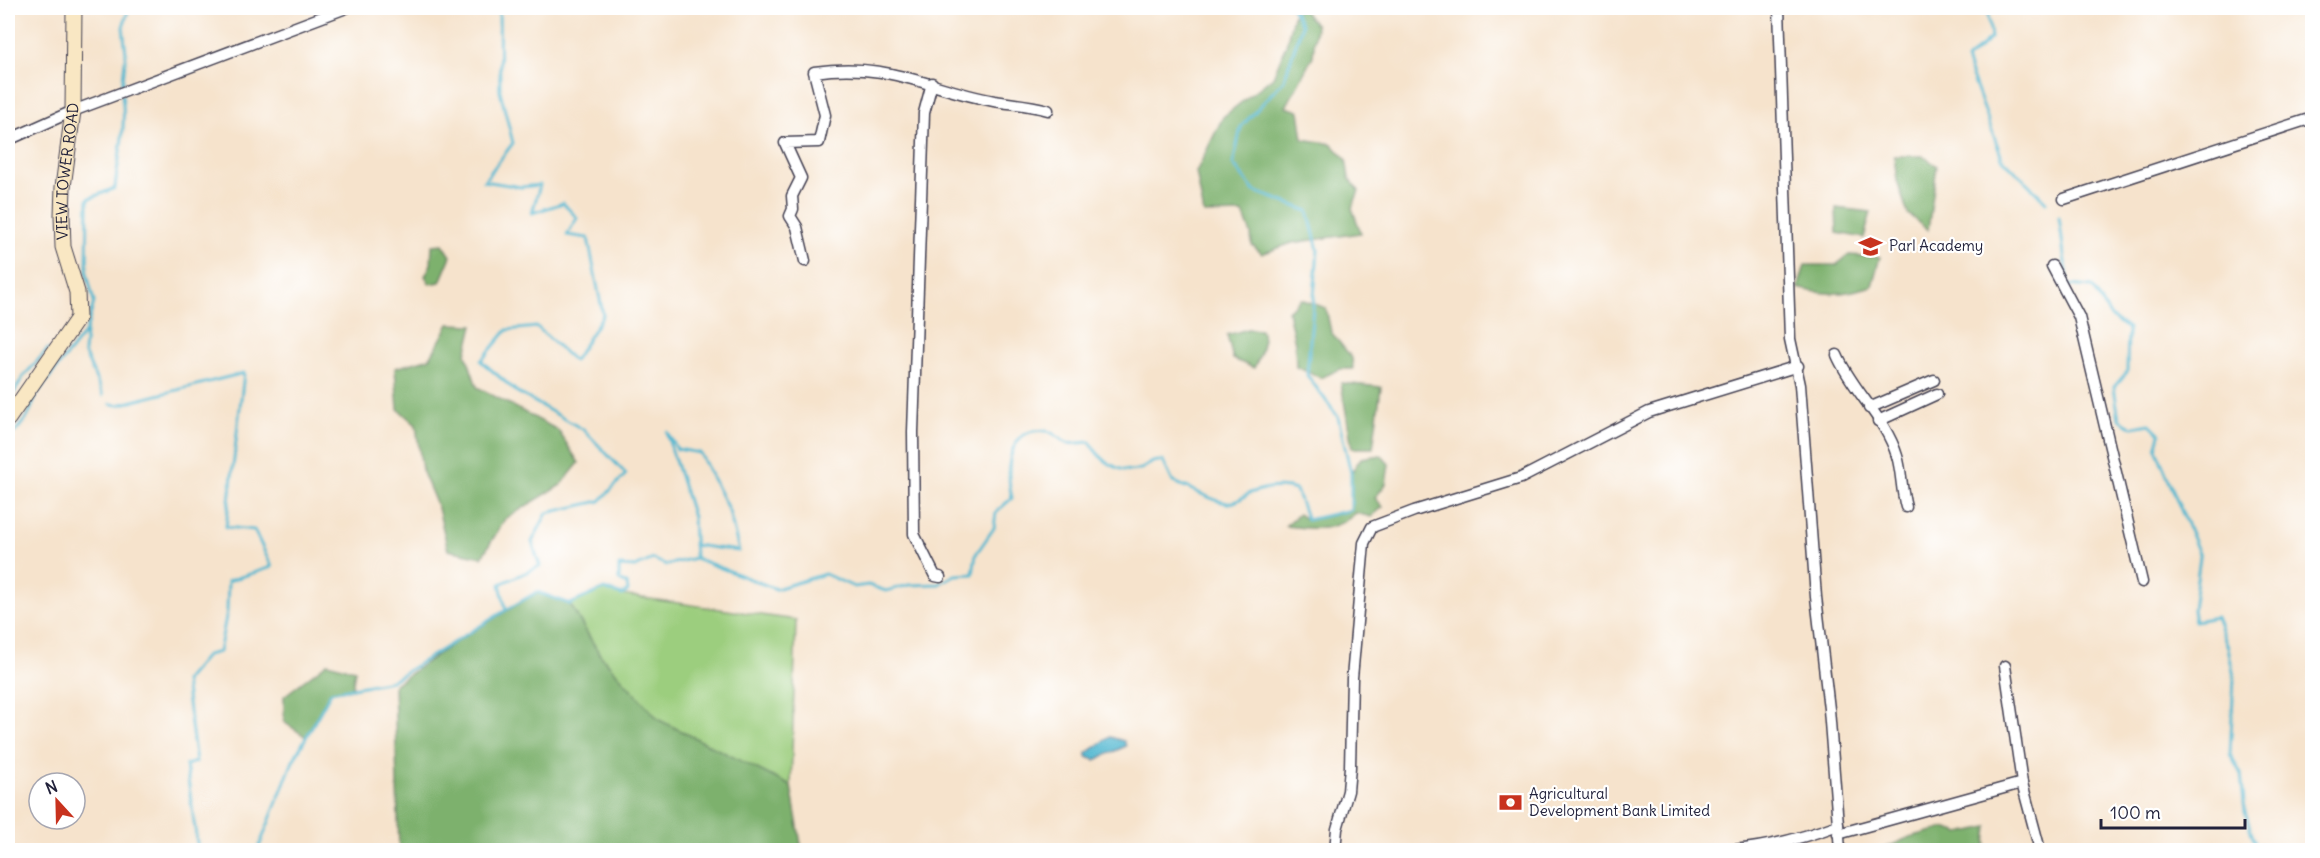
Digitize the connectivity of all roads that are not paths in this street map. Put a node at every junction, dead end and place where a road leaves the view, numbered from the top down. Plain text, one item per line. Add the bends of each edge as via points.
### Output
1 (74, 8) edge
2 (346, 8) edge
3 (1779, 8) edge
4 (932, 83) junction
5 (1048, 110) dead end
6 (73, 111) junction
7 (2313, 118) edge
8 (8, 140) edge
9 (2064, 199) dead end
10 (805, 261) dead end
11 (2052, 266) dead end
12 (1836, 355) dead end
13 (1798, 366) junction
14 (1934, 380) dead end
15 (1937, 394) dead end
16 (1869, 408) junction
17 (8, 419) edge
18 (1878, 421) junction
19 (1906, 507) dead end
20 (940, 577) dead end
21 (2142, 582) dead end
22 (2005, 666) dead end
23 (2022, 783) junction
24 (1838, 829) junction
25 (1335, 850) edge
26 (1733, 850) edge
27 (1840, 850) edge
28 (2040, 850) edge

1 - 6 street, VIEW TOWER ROAD
2 - 6 street
3 - 13 street via 1790,339
4 - 5 street via 994,101
4 - 10 street via 845,67 814,72 825,116 819,142 785,143 801,178 792,196 789,216 798,227
4 - 20 street via 924,113 913,432 914,534 935,576
6 - 8 street
6 - 17 street, VIEW TOWER ROAD via 62,215 63,247 77,292 78,318
7 - 9 street
11 - 21 street via 2079,317
12 - 16 street
13 - 24 street
13 - 25 street via 1649,412 1521,478 1372,527 1364,543 1352,678 1348,791 1336,829
14 - 16 street
15 - 18 street
16 - 18 street
18 - 19 street via 1897,455
22 - 23 street
23 - 24 street
23 - 28 street
24 - 26 street
24 - 27 street

